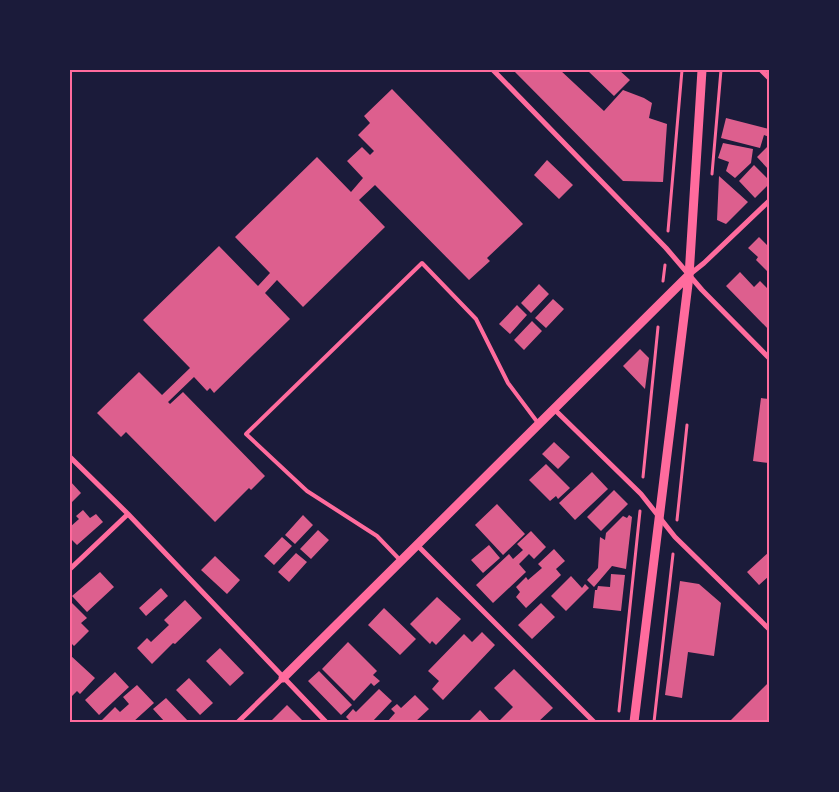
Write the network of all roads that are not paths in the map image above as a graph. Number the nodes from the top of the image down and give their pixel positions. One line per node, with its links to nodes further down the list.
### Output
1 (493, 70): 6 (street)
2 (702, 70): 6 (street)
3 (761, 70): 4 (street)
4 (769, 78)
5 (769, 200): 6 (street)
6 (689, 276): 7 (street); 8 (street); 12 (street)
7 (769, 358)
8 (555, 410): 9 (street); 12 (street)
9 (540, 425): 13 (street); 14 (lane)
10 (70, 457): 11 (street)
11 (128, 514): 15 (street); 17 (street)
12 (658, 515): 16 (street); 21 (street)
13 (417, 545): 14 (street); 20 (street)
14 (401, 561): 17 (street)
15 (70, 569)
16 (769, 629)
17 (283, 678): 18 (street); 19 (street)
18 (238, 722)
19 (326, 722)
20 (594, 722)
21 (634, 722)

